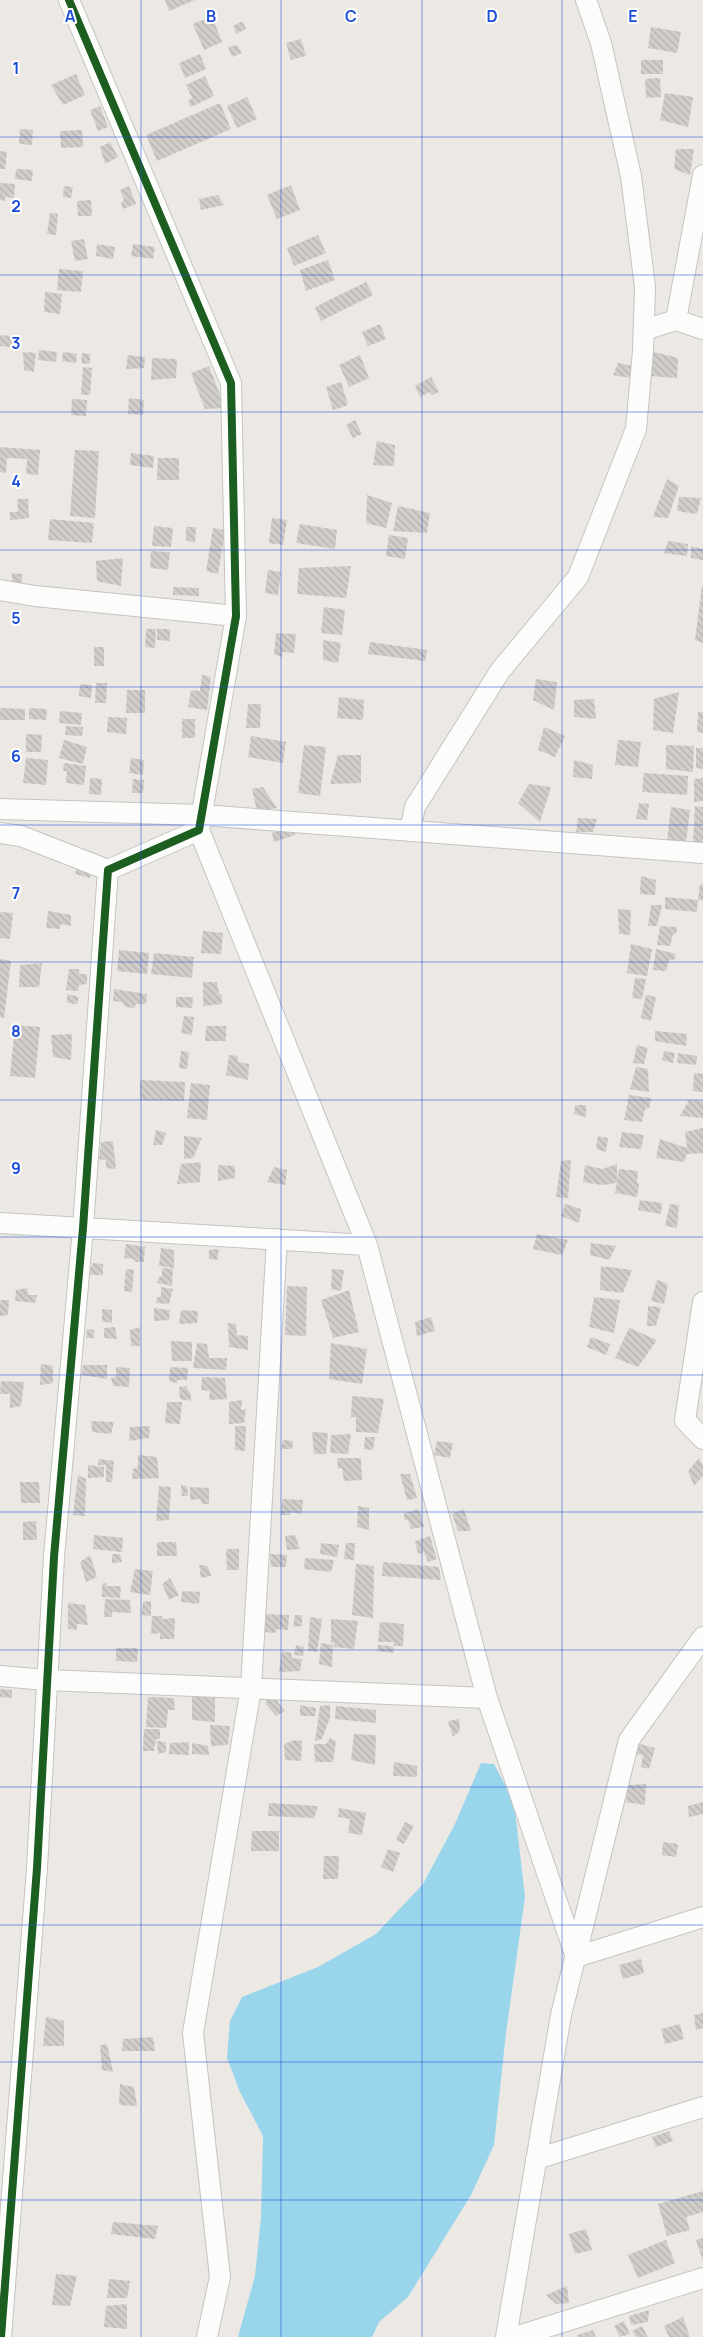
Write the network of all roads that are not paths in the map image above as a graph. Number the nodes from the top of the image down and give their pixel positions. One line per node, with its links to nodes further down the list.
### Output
1 (69, 0): 8 (street)
2 (586, 0): 6 (street)
3 (703, 175): 4 (street)
4 (676, 320): 5 (street); 6 (street)
5 (703, 329)
6 (644, 330): 11 (street)
7 (0, 590): 8 (street)
8 (236, 616): 10 (street)
9 (0, 809): 10 (street)
10 (200, 823): 11 (street); 14 (street); 18 (street)
11 (410, 831): 13 (street)
12 (0, 832): 14 (street)
13 (703, 853)
14 (108, 870): 16 (street)
15 (0, 1224): 16 (street)
16 (83, 1228): 17 (street); 23 (street)
17 (277, 1239): 18 (street); 24 (street)
18 (367, 1245): 25 (street)
19 (703, 1302): 20 (street)
20 (703, 1440)
21 (703, 1637): 27 (street)
22 (0, 1676): 23 (street)
23 (46, 1680): 24 (street); 31 (street)
24 (250, 1688): 25 (street); 32 (street)
25 (487, 1698): 27 (street)
26 (703, 1917): 27 (street)
27 (576, 1957): 29 (street)
28 (703, 2107): 29 (street)
29 (536, 2159): 33 (street)
30 (703, 2278): 34 (street)
31 (0, 2337)
32 (207, 2337)
33 (506, 2337)
34 (515, 2337)

